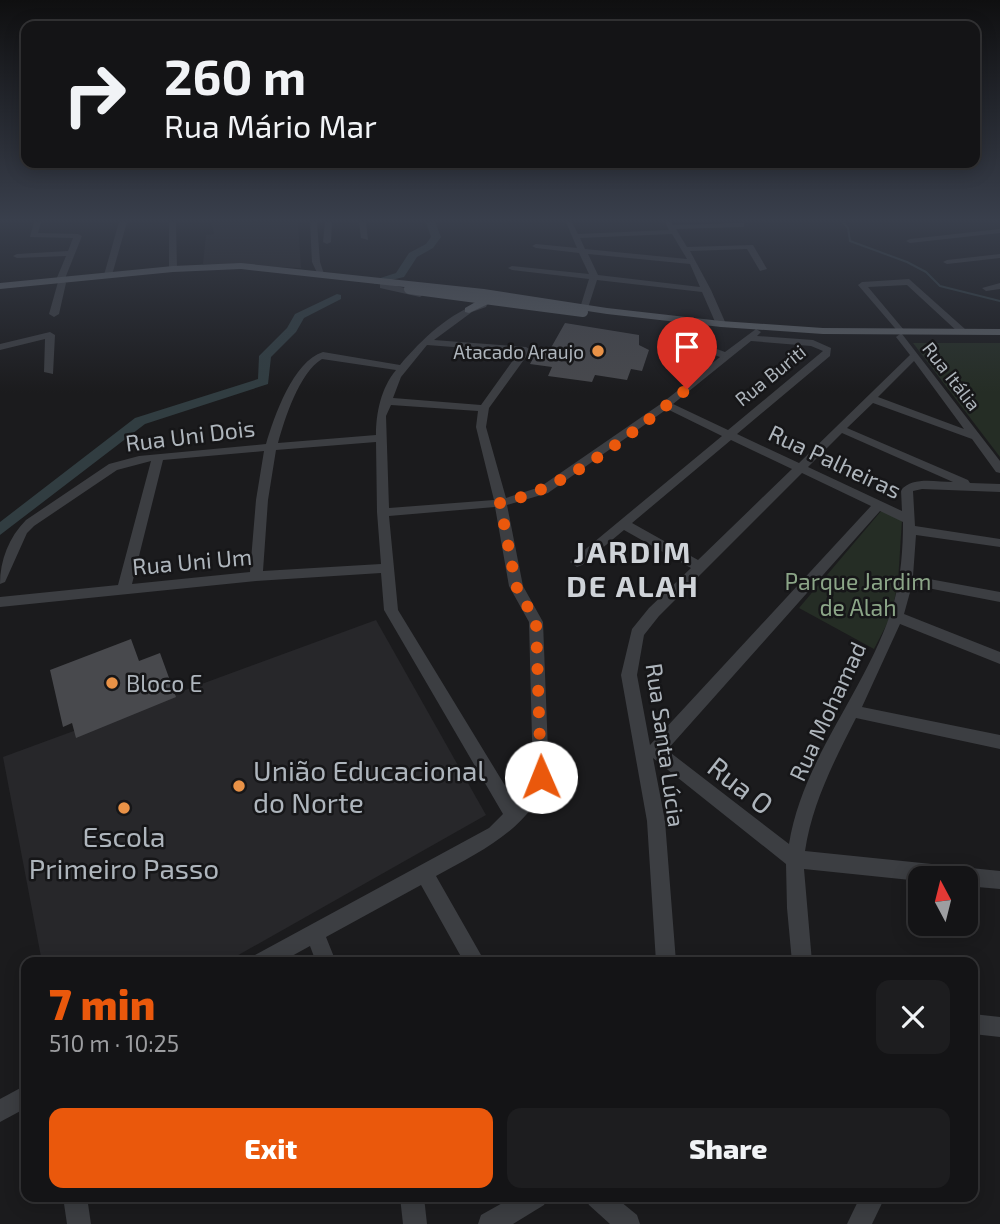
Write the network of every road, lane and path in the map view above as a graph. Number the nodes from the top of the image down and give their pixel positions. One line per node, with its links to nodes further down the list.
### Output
1 (76, 279): 8 (main road)
2 (86, 279): 8 (main road)
3 (318, 279): 9 (main road)
4 (357, 279): 12 (main road)
5 (593, 279): 18 (street)
6 (619, 279): 14 (street)
7 (702, 279): 14 (street)
8 (61, 281): 11 (main road); 19 (street)
9 (383, 286): 17 (street); 18 (main road, bridge)
10 (1000, 286): 13 (street)
11 (0, 288)
12 (433, 288): 15 (main road); 17 (main road)
13 (986, 288)
14 (707, 290): 20 (street)
15 (528, 299): 16 (main road); 18 (main road)
16 (493, 301): 17 (main road); 18 (street)
17 (464, 305): 26 (street)
18 (585, 311): 20 (main road); 23 (main road)
19 (54, 313)
20 (721, 324): 22 (main road)
21 (961, 331): 22 (main road); 22 (street, Rua Itália); 24 (main road)
22 (903, 334): 23 (main road); 24 (main road); 24 (main road); 29 (street, Rua Itália)
23 (754, 335): 28 (street); 37 (street, Rua Buriti)
24 (1000, 336)
25 (675, 337): 28 (street)
26 (425, 342): 30 (street); 35 (street)
27 (0, 347): 31 (street)
28 (727, 356): 34 (street)
29 (914, 356): 32 (street, Rua Santa Lúcia); 38 (street, Rua Itália)
30 (402, 368): 33 (street); 40 (street)
31 (49, 372)
32 (873, 399): 36 (street, Rua Santa Lúcia); 38 (street)
33 (385, 401): 35 (street); 39 (street)
34 (666, 405): 37 (street, Rua Palheiras); 46 (street)
35 (484, 408): 46 (street)
36 (841, 429): 42 (street, Rua Santa Lúcia); 44 (street)
37 (728, 433): 42 (street, Rua Palheiras); 49 (street, Rua Buriti)
38 (977, 437): 43 (street, Rua Itália)
39 (379, 438): 40 (street, Rua Uni Dois); 48 (street)
40 (269, 446): 41 (street, Rua Uni Dois); 55 (street)
41 (158, 457): 56 (street, Rua Uni Dois); 58 (street)
42 (802, 468): 47 (street, Rua Palheiras); 53 (street, Rua Santa Lúcia)
43 (1000, 469)
44 (974, 487): 45 (street, Rua Mohamad); 50 (street, Rua Mohamad)
45 (1000, 488)
46 (500, 503): 48 (street); 66 (street)
47 (879, 505): 50 (street, Rua Palheiras); 65 (street)
48 (383, 512): 54 (street)
49 (623, 524): 52 (street, Rua Buriti); 53 (street)
50 (910, 525): 51 (street, Rua Palheiras); 57 (street, Rua Mohamad)
51 (1000, 543)
52 (577, 562)
53 (700, 567): 65 (street, Rua Santa Lúcia)
54 (388, 568): 55 (street, Rua Uni Um); 66 (street)
55 (257, 576): 58 (street, Rua Uni Um)
56 (0, 579)
57 (906, 579): 59 (street); 61 (street, Rua Mohamad)
58 (124, 588): 60 (street, Rua Uni Um)
59 (1000, 597)
60 (0, 602)
61 (896, 616): 62 (street); 63 (street, Rua Mohamad)
62 (1000, 658)
63 (851, 711): 64 (street); 67 (street, Rua Mohamad)
64 (1000, 742)
65 (651, 752): 67 (street, Rua O); 74 (street, Rua Santa Lúcia)
66 (513, 814): 68 (street)
67 (794, 859): 69 (street); 75 (street, Rua Mohamad)
68 (424, 873): 70 (street); 73 (street)
69 (1000, 880)
70 (315, 935): 71 (street); 72 (street)
71 (272, 957)
72 (324, 957)
73 (472, 957)
74 (666, 957)
75 (802, 957)
76 (978, 1025): 77 (street)
77 (1000, 1027)
78 (21, 1099): 79 (street)
79 (0, 1111)
80 (76, 1202): 85 (street)
81 (413, 1202): 86 (street)
82 (527, 1202): 87 (street)
83 (603, 1202): 88 (street)
84 (870, 1202): 89 (street)
85 (79, 1224)
86 (415, 1224)
87 (490, 1224)
88 (628, 1224)
89 (859, 1224)

